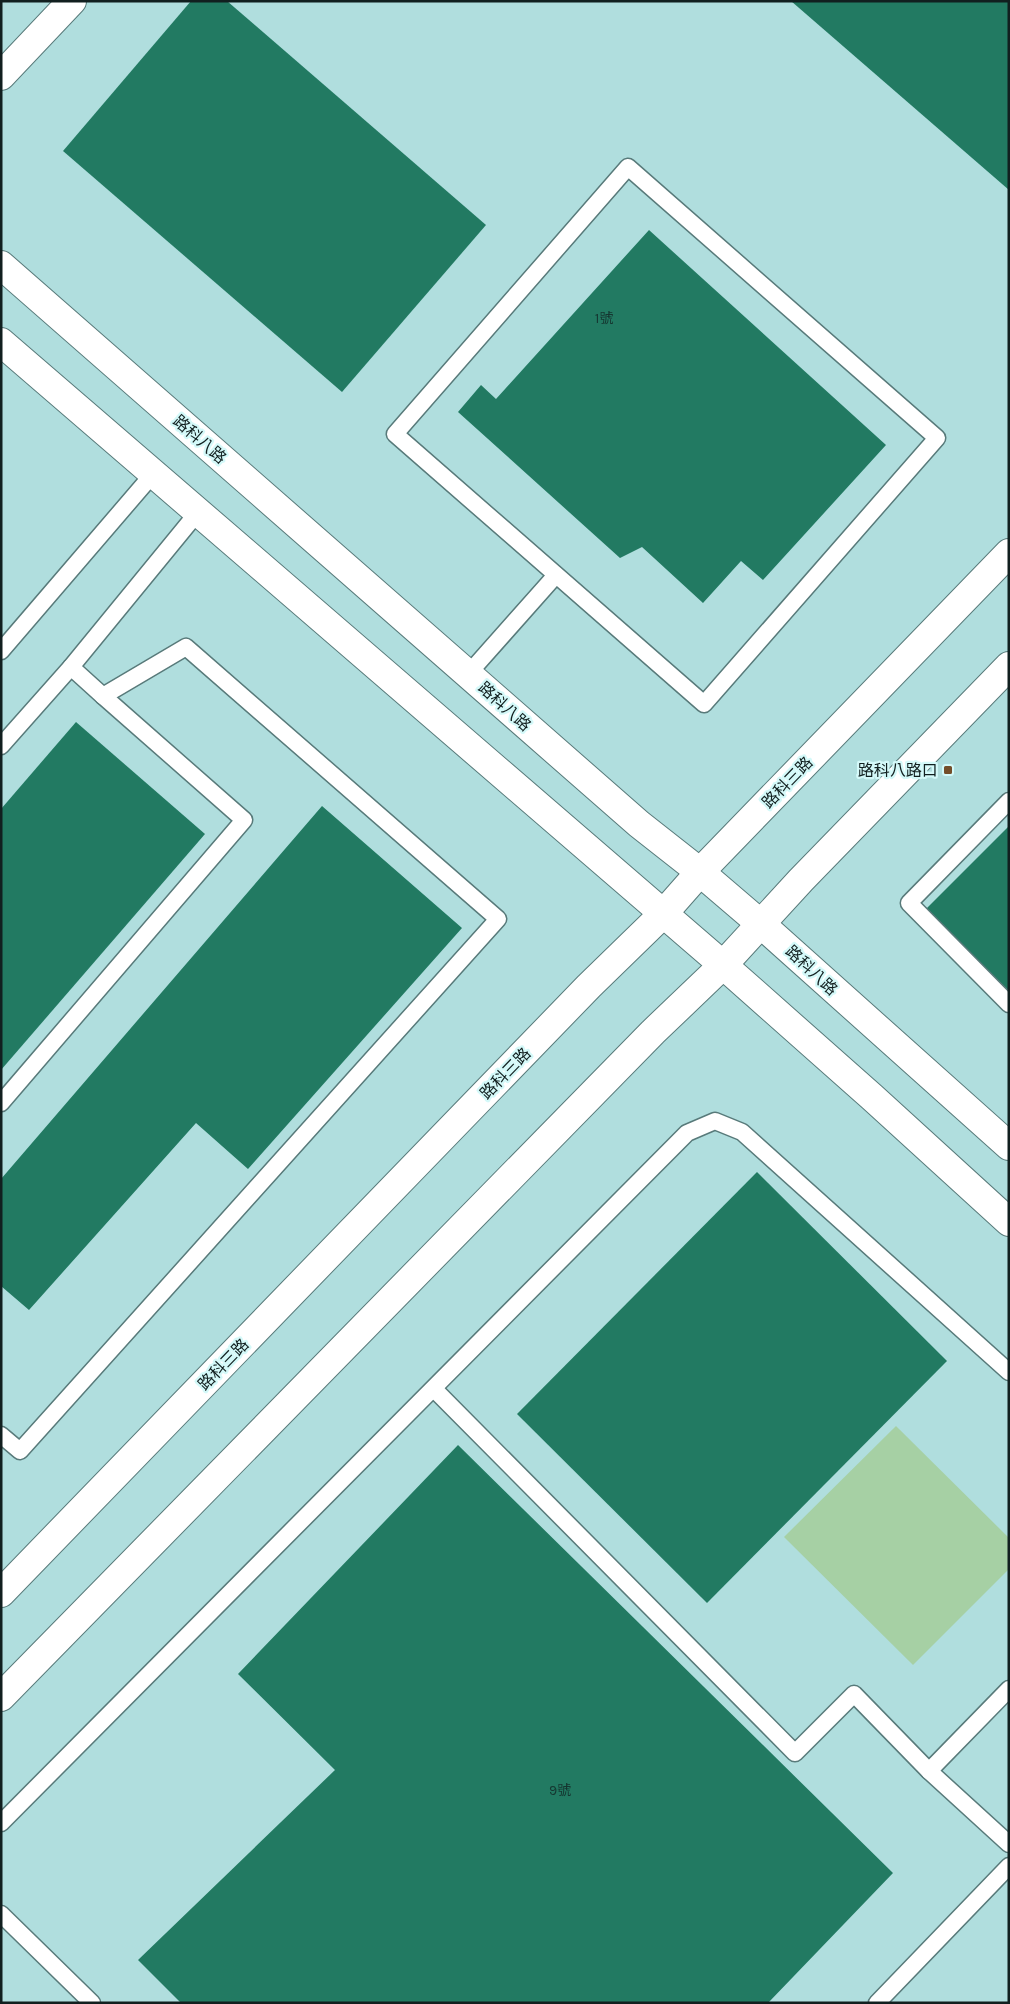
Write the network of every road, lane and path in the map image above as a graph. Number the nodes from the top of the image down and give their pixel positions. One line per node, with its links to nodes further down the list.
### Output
1 (72, 1): 2 (street)
2 (1, 76)
3 (1, 265): 12 (street, 路科八路)
4 (1, 342): 5 (street)
5 (153, 474): 6 (street); 9 (lane)
6 (198, 512): 10 (lane); 17 (street)
7 (1009, 553): 16 (street, 路科三路)
8 (556, 575): 8 (lane); 12 (lane)
9 (1, 651)
10 (71, 666): 13 (lane); 14 (lane)
11 (1009, 666): 18 (street)
12 (468, 673): 16 (street, 路科八路)
13 (103, 696): 21 (lane); 26 (lane)
14 (1, 746)
15 (1009, 801): 20 (lane)
16 (700, 872): 17 (street, 路科三路); 18 (street, 路科八路)
17 (664, 914): 19 (street); 27 (street, 路科三路)
18 (762, 924): 19 (street); 22 (street, 路科八路)
19 (723, 966): 23 (street); 29 (street)
20 (1009, 1004)
21 (1, 1103)
22 (1009, 1146)
23 (1009, 1222)
24 (1009, 1372): 25 (lane)
25 (434, 1390): 30 (lane); 31 (lane)
26 (1, 1435)
27 (1, 1593)
28 (1009, 1689): 30 (lane)
29 (1, 1697)
30 (929, 1771): 32 (lane)
31 (1, 1823)
32 (1009, 1844)
33 (1009, 1866): 36 (lane)
34 (1, 1914): 35 (lane)
35 (92, 2003)
36 (877, 2003)

